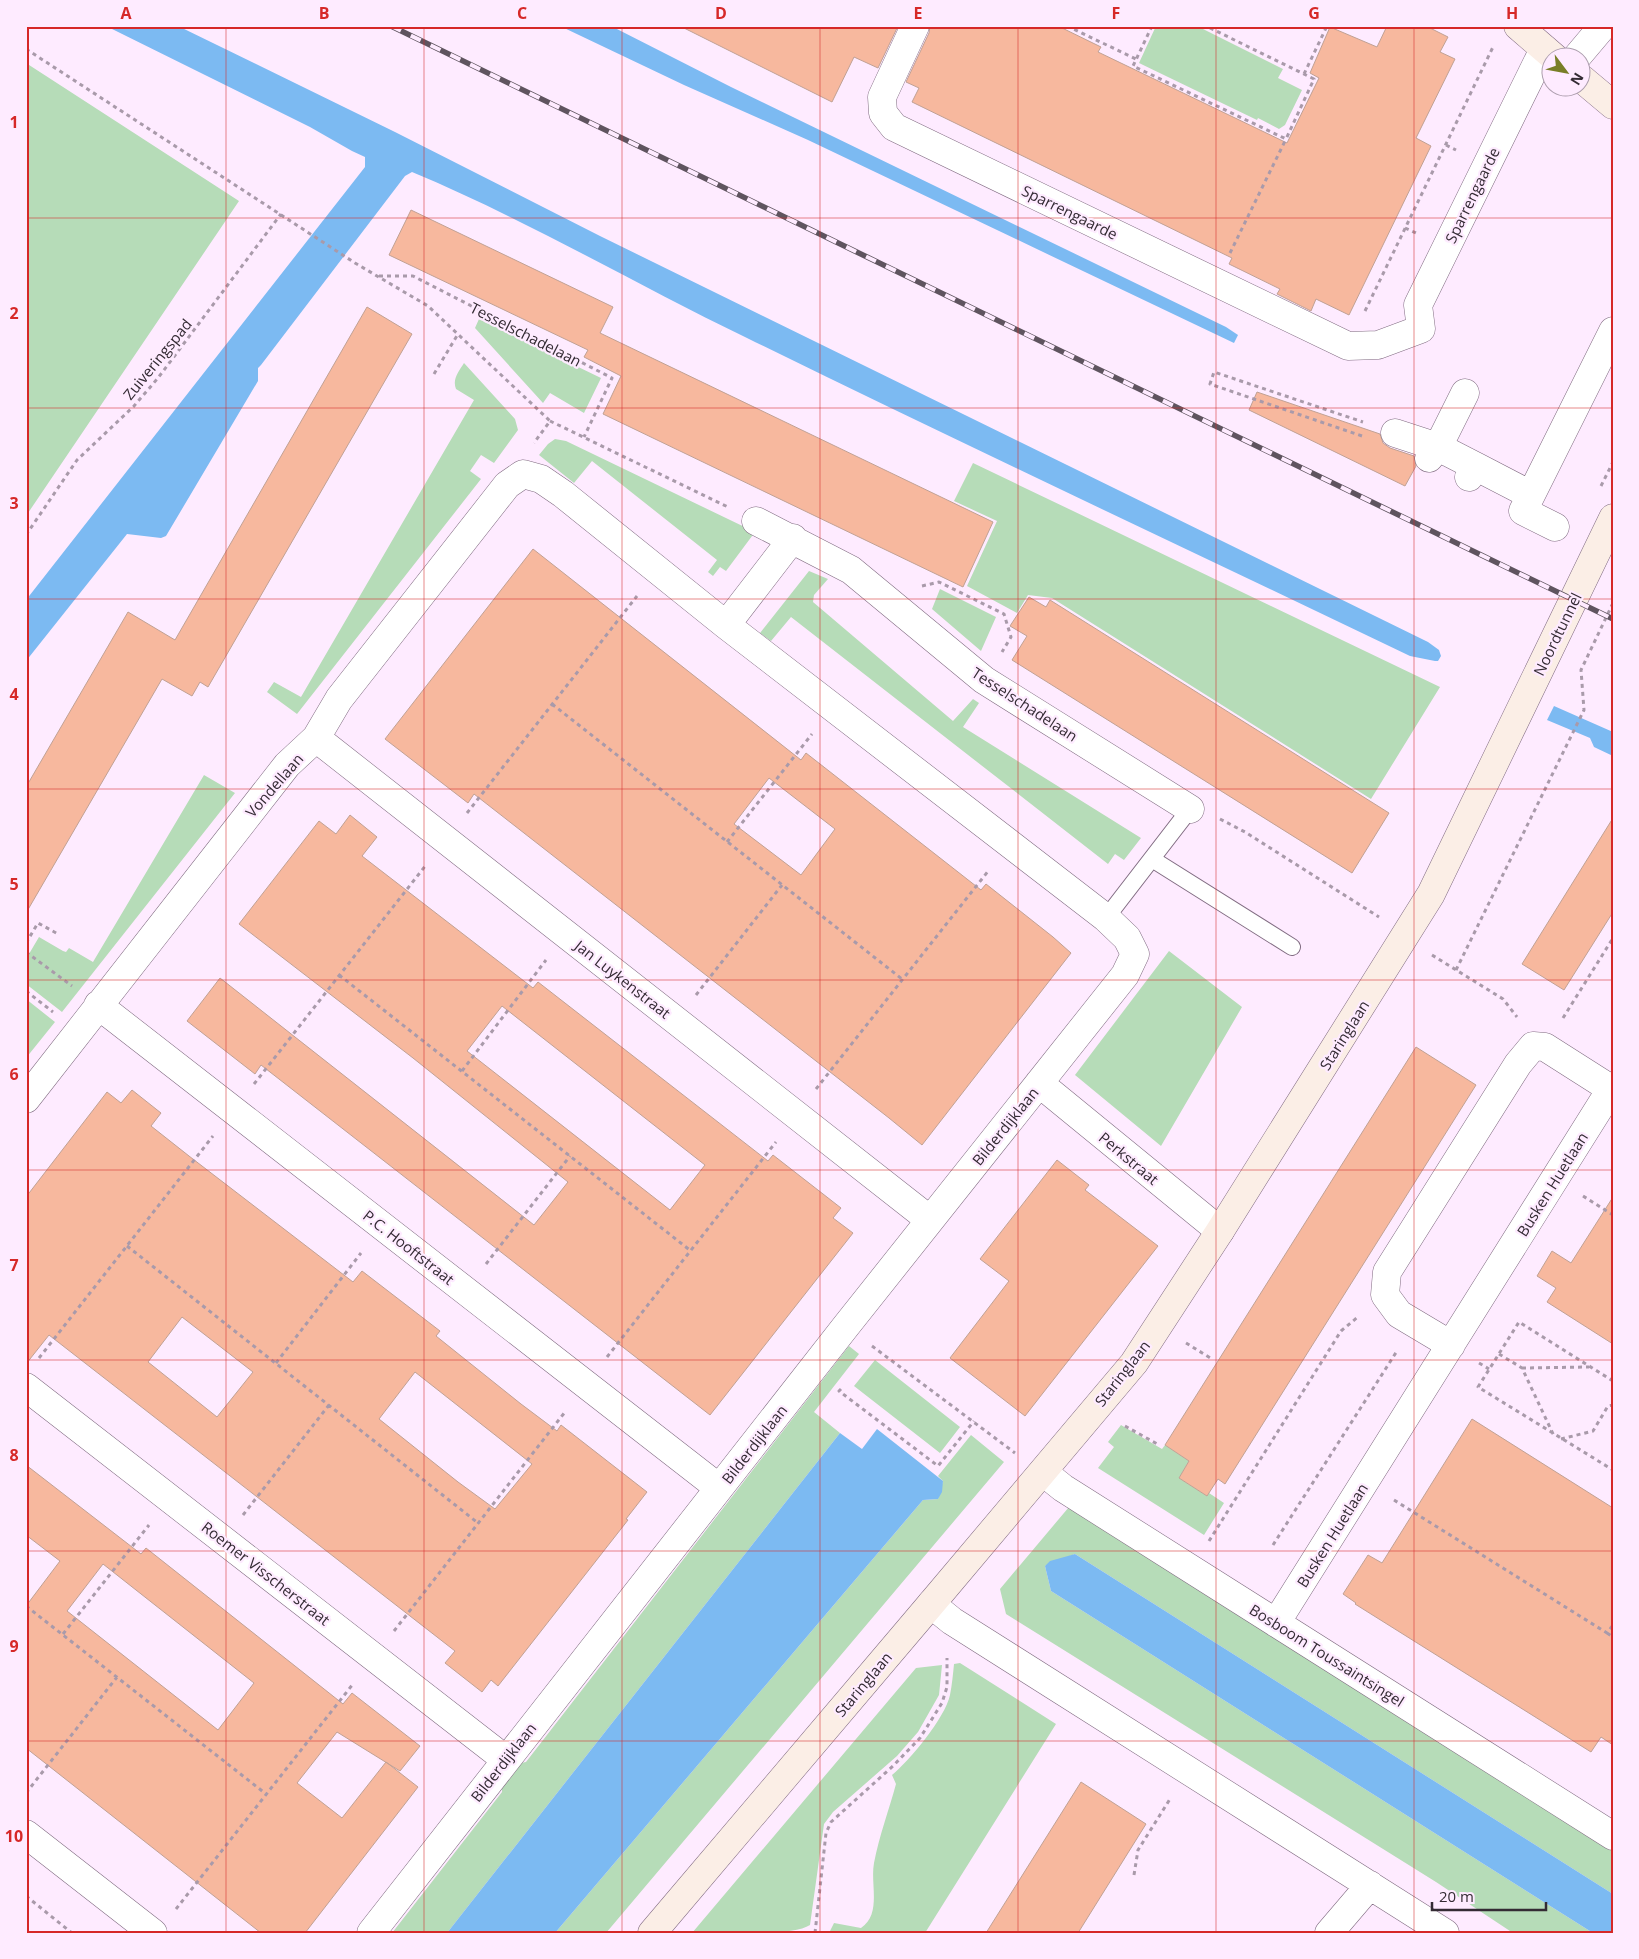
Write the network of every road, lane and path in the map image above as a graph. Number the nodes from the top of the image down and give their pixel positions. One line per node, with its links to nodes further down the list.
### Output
1 (915, 26): 20 (street, Sparrengaarde)
2 (1067, 26): 12 (path)
3 (1152, 26): 12 (path)
4 (1206, 26): 14 (path)
5 (1327, 26): 14 (path)
6 (1518, 26): 9 (street)
7 (1603, 26): 10 (street)
8 (1495, 43): 23 (path)
9 (1543, 48)
10 (1584, 48)
11 (26, 49): 18 (path)
12 (1136, 59): 17 (path)
13 (1542, 66): 23 (street, Sparrengaarde)
14 (1304, 74): 17 (path)
15 (1592, 88): 16 (street)
16 (1613, 106)
17 (1286, 139): 20 (path)
18 (281, 214): 19 (path); 36 (path, Zuiveringspad)
19 (379, 276): 22 (path); 28 (path, Tesselschadelaan)
20 (1216, 282): 23 (street, Sparrengaarde)
21 (1613, 331): 32 (street)
22 (458, 334): 24 (path); 26 (path)
23 (1348, 346)
24 (434, 374)
25 (1465, 393): 30 (street)
26 (550, 421): 28 (path); 31 (path)
27 (1395, 433): 29 (path); 30 (street)
28 (584, 437): 34 (path)
29 (1365, 437)
30 (1434, 453): 32 (street)
31 (523, 474): 38 (street); 45 (street, Vondellaan)
32 (1531, 495): 35 (street)
33 (1613, 518): 46 (street, Noordtunnel)
34 (756, 521): 37 (street, Tesselschadelaan)
35 (1555, 528)
36 (26, 535)
37 (793, 538): 39 (street, Tesselschadelaan); 41 (street)
38 (644, 559): 41 (street); 43 (path)
39 (883, 596): 42 (street, Tesselschadelaan); 42 (path)
40 (1613, 604): 60 (path)
41 (726, 625): 44 (street)
42 (984, 680): 47 (street, Tesselschadelaan)
43 (552, 704): 48 (path); 49 (path)
44 (833, 707): 49 (path); 52 (street)
45 (316, 738): 48 (street, Jan Luykenstraat); 63 (street, Vondellaan)
46 (1501, 750): 55 (street, Staringlaan)
47 (1190, 810): 50 (lane); 55 (path)
48 (446, 840): 54 (street, Jan Luykenstraat); 61 (path)
49 (727, 842): 51 (path)
50 (1152, 859): 52 (lane); 58 (lane)
51 (782, 885): 62 (path); 64 (path)
52 (1106, 918): 67 (street, Bilderdijklaan)
53 (58, 934): 57 (path)
54 (566, 934): 64 (street, Jan Luykenstraat); 66 (path)
55 (1406, 936): 60 (path); 74 (street, Staringlaan)
56 (1613, 938): 65 (path)
57 (26, 943)
58 (1292, 947)
59 (26, 952): 63 (path)
60 (1456, 970): 65 (path)
61 (339, 975): 66 (path); 70 (path)
62 (902, 979)
63 (98, 1005): 69 (street, Vondellaan); 70 (street, P.C. Hooftstraat)
64 (677, 1021): 72 (street, Jan Luykenstraat)
65 (1539, 1047): 68 (street, Busken Huetlaan); 78 (street)
66 (462, 1071): 71 (path)
67 (1039, 1083): 72 (street, Bilderdijklaan); 74 (street, Perkstraat)
68 (1612, 1087): 82 (street, Busken Huetlaan)
69 (26, 1099)
70 (233, 1110): 73 (street, P.C. Hooftstraat); 75 (path)
71 (570, 1156): 76 (path); 77 (path)
72 (930, 1220): 80 (street, Bilderdijklaan)
73 (383, 1226): 77 (street, P.C. Hooftstraat); 88 (path)
74 (1220, 1232): 101 (street, Staringlaan)
75 (127, 1246): 86 (path); 88 (path)
76 (690, 1251)
77 (466, 1291): 104 (street, P.C. Hooftstraat)
78 (1385, 1295): 79 (street); 109 (path)
79 (1415, 1323): 82 (street); 108 (path)
80 (846, 1326): 83 (path); 104 (street, Bilderdijklaan)
81 (1179, 1338): 87 (path)
82 (1451, 1345): 103 (street, Busken Huetlaan)
83 (874, 1348): 85 (path); 96 (path)
84 (1499, 1354): 89 (path); 90 (path); 98 (path)
85 (869, 1355)
86 (38, 1359)
87 (1212, 1359)
88 (276, 1363): 94 (path)
89 (1591, 1367): 90 (path); 91 (path)
90 (1522, 1368): 98 (path)
91 (1613, 1381)
92 (845, 1384): 96 (path)
93 (26, 1387): 105 (street, Roemer Visscherstraat)
94 (329, 1405): 106 (path); 107 (path)
95 (1613, 1405): 99 (path)
96 (974, 1421): 101 (path)
97 (1118, 1421): 100 (path)
98 (1554, 1436): 99 (path)
99 (1560, 1439): 102 (path)
100 (1159, 1445)
101 (1032, 1465): 109 (street, Bosboom Toussaintsingel); 111 (street, Staringlaan)
102 (1612, 1470)
103 (1366, 1482): 112 (street, Busken Huetlaan); 115 (path)
104 (719, 1488): 118 (street, Bilderdijklaan)
105 (170, 1498): 107 (street, Roemer Visscherstraat); 114 (path)
106 (478, 1523)
107 (224, 1540): 118 (street, Roemer Visscherstraat)
108 (1273, 1545)
109 (1191, 1569): 112 (street, Bosboom Toussaintsingel)
110 (26, 1606): 114 (path)
111 (942, 1612): 119 (street); 130 (street, Staringlaan); 131 (path)
112 (1276, 1623): 123 (street, Bosboom Toussaintsingel)
113 (1613, 1625): 115 (path)
114 (63, 1634): 117 (path)
115 (1608, 1634): 116 (path)
116 (1613, 1637)
117 (117, 1677): 120 (path); 121 (path)
118 (505, 1760): 129 (street, Bilderdijklaan)
119 (1187, 1770): 124 (path); 125 (street)
120 (26, 1793)
121 (266, 1794)
122 (26, 1834): 128 (street)
123 (1613, 1836)
124 (1134, 1875)
125 (1370, 1886): 132 (street); 133 (street)
126 (26, 1896): 127 (path)
127 (72, 1933)
128 (153, 1933)
129 (371, 1933)
130 (652, 1933)
131 (815, 1933)
132 (1329, 1933)
133 (1446, 1933)

